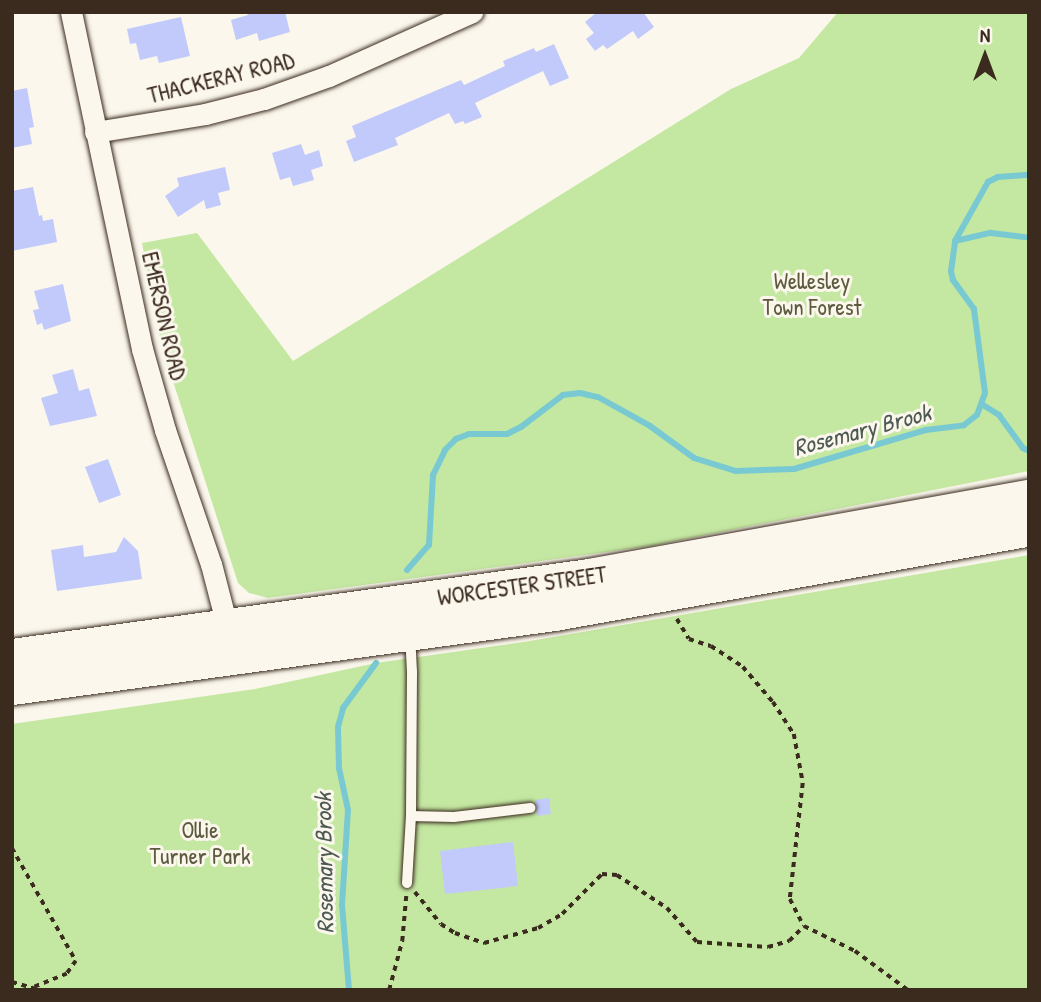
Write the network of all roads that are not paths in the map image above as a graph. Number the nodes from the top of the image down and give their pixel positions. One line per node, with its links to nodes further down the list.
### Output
1 (71, 12): 3 (street, EMERSON ROAD)
2 (472, 12): 3 (street, THACKERAY ROAD)
3 (95, 132): 6 (street, EMERSON ROAD)
4 (1029, 498): 6 (highway, WORCESTER STREET)
5 (1029, 527): 7 (highway, WORCESTER STREET)
6 (227, 626): 8 (highway, WORCESTER STREET)
7 (409, 631): 9 (highway, WORCESTER STREET); 11 (lane)
8 (12, 657)
9 (12, 686)
10 (530, 808): 11 (lane)
11 (411, 816): 12 (lane)
12 (407, 883)

